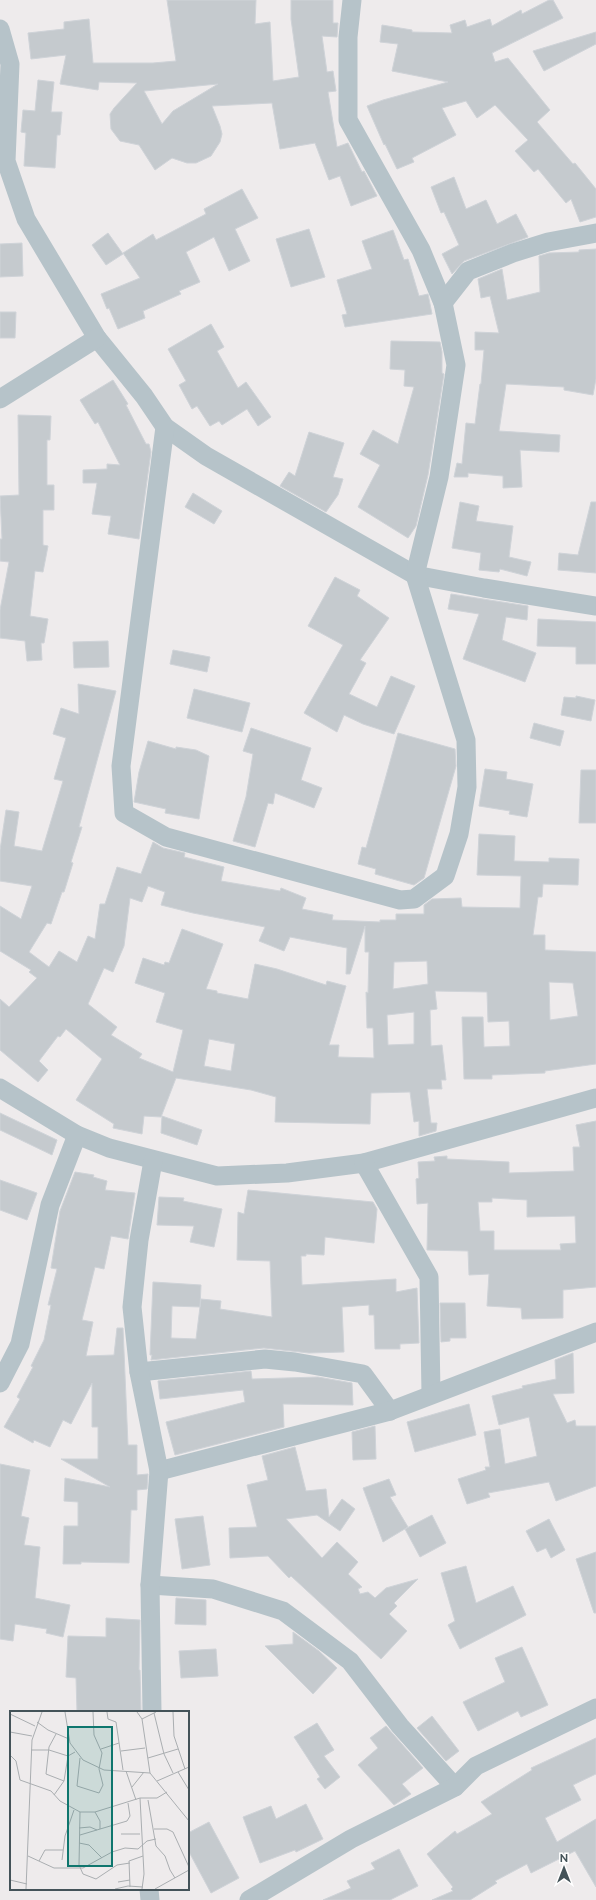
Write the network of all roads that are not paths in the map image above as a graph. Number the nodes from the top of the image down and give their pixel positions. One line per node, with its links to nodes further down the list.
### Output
1 (352, 0): 5 (street)
2 (0, 29): 3 (street)
3 (3, 161): 6 (street)
4 (596, 233): 5 (street)
5 (443, 303): 9 (street)
6 (97, 338): 7 (street); 8 (street)
7 (0, 399)
8 (165, 427): 9 (street); 9 (street)
9 (415, 575): 10 (street)
10 (596, 606)
11 (0, 1088): 13 (street)
12 (596, 1098): 15 (street)
13 (77, 1135): 14 (street); 18 (street)
14 (153, 1161): 15 (street); 17 (street)
15 (364, 1163): 19 (street)
16 (596, 1332): 19 (street)
17 (139, 1372): 20 (street); 21 (street)
18 (0, 1383)
19 (431, 1394): 20 (street)
20 (390, 1411): 21 (street)
21 (159, 1471): 22 (street)
22 (150, 1585): 24 (street); 25 (street)
23 (596, 1708): 25 (street)
24 (152, 1711)
25 (455, 1787): 28 (street)
26 (149, 1890): 27 (street)
27 (150, 1900)
28 (249, 1900)

